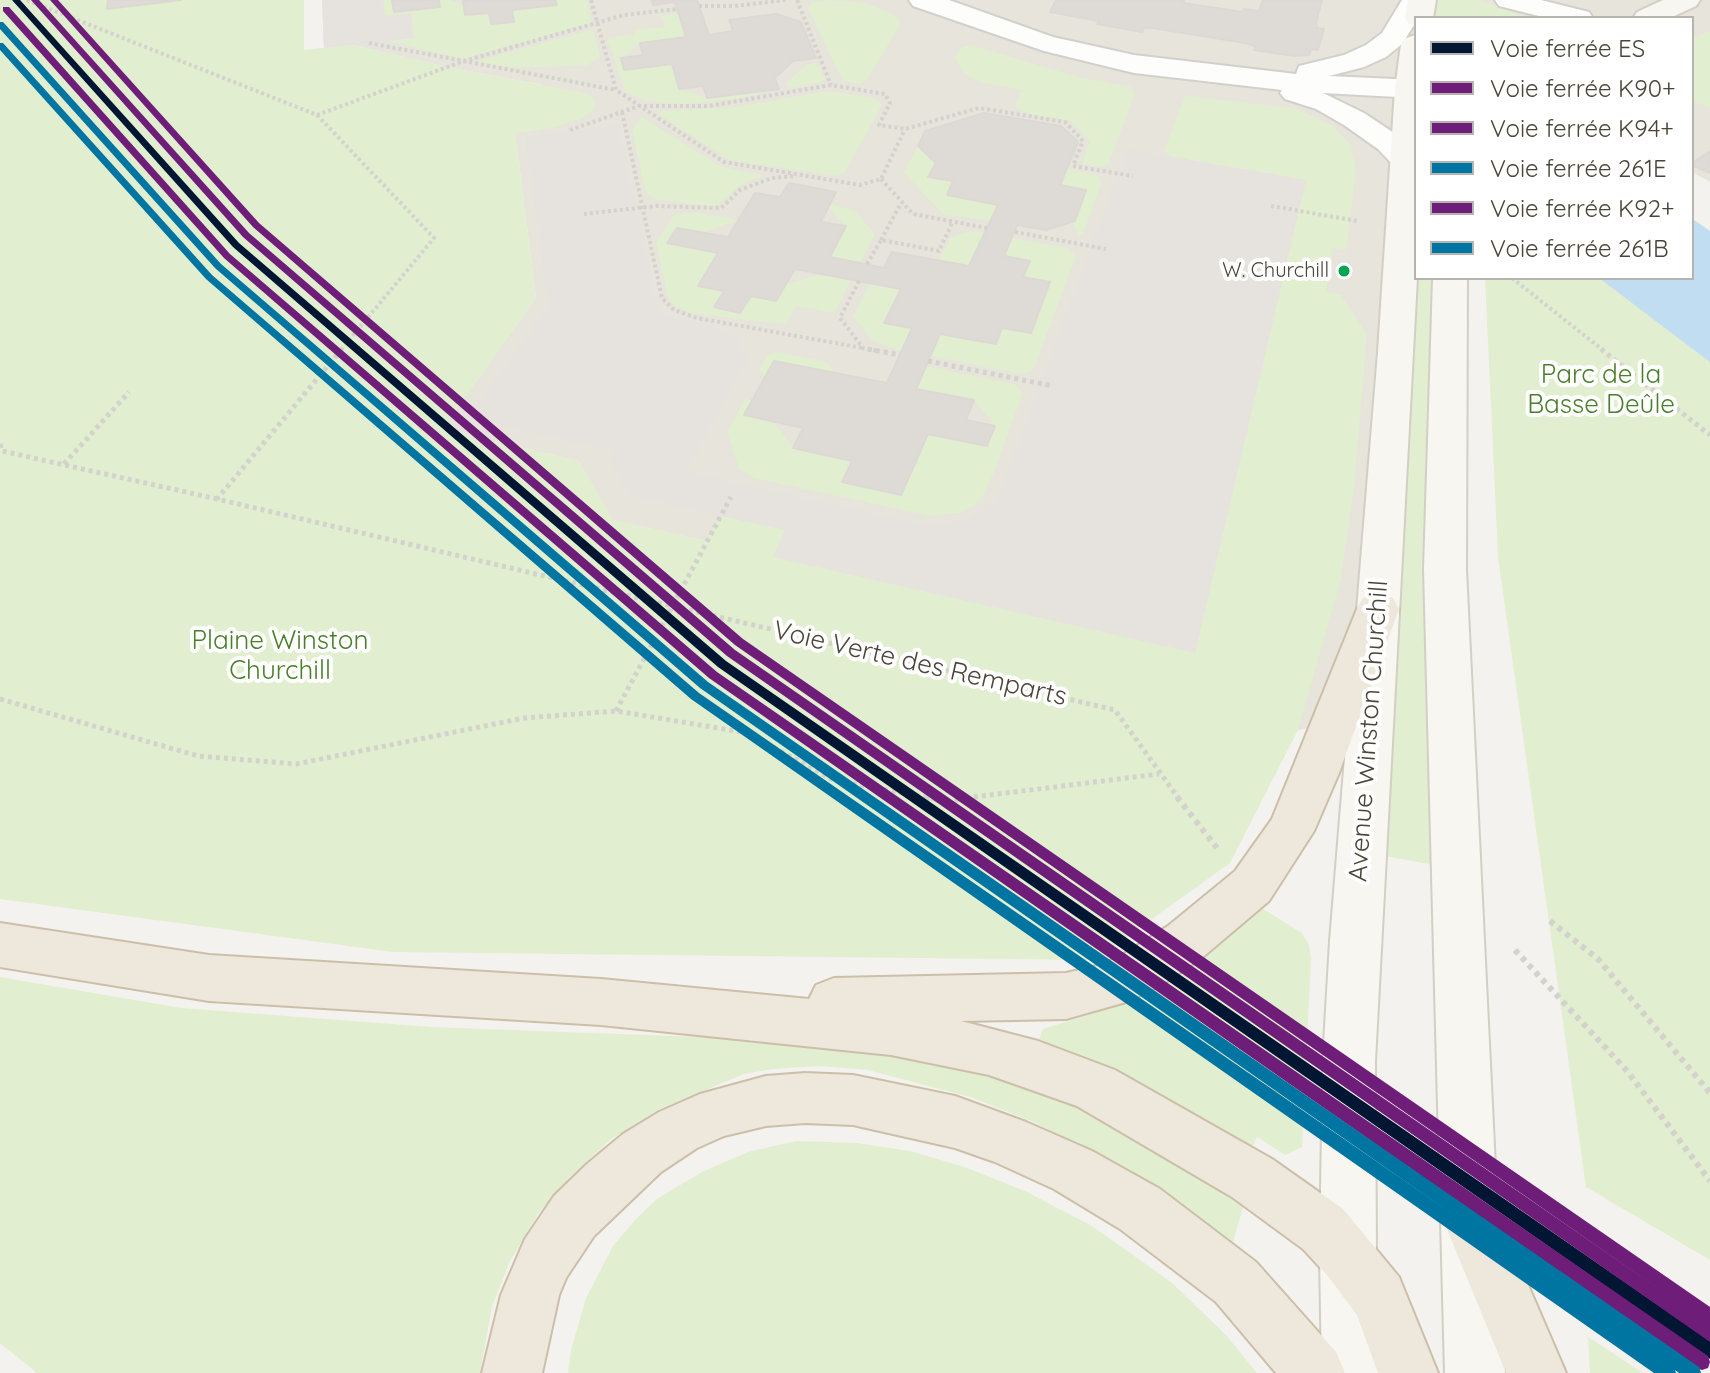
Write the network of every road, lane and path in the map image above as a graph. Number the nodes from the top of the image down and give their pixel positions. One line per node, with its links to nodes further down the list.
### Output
1 (27, 0): 22 (path)
2 (591, 0): 13 (path)
3 (786, 0): 9 (path)
4 (797, 0): 17 (path)
5 (923, 0): 16 (street)
6 (1419, 0): 16 (street)
7 (1509, 0): 11 (street)
8 (1686, 0): 12 (street)
9 (699, 6)
10 (677, 9): 13 (path)
11 (1571, 16)
12 (1651, 16)
13 (597, 25): 15 (path); 19 (path)
14 (369, 43): 15 (path)
15 (461, 62): 19 (path); 22 (path)
16 (1216, 76): 18 (street); 25 (street)
17 (831, 85): 20 (path); 23 (path)
18 (1413, 89): 25 (street, Avenue Winston Churchill)
19 (616, 90): 20 (path)
20 (639, 106): 21 (path); 26 (path)
21 (622, 112): 24 (path); 31 (path)
22 (317, 115): 52 (path)
23 (905, 129): 27 (path); 28 (path)
24 (570, 130)
25 (1406, 161): 35 (street, Avenue Winston Churchill)
26 (804, 176): 28 (path); 31 (path)
27 (1133, 176)
28 (881, 179): 29 (path)
29 (901, 203): 33 (path); 37 (path)
30 (1271, 206): 35 (path)
31 (641, 207): 32 (path); 43 (path)
32 (584, 214)
33 (953, 221): 34 (path); 37 (path)
34 (987, 228)
35 (1402, 229): 54 (street, Avenue Winston Churchill)
36 (1015, 232): 38 (path)
37 (881, 240): 39 (path)
38 (1106, 249)
39 (867, 264)
40 (1450, 280): 65 (street)
41 (1515, 280): 48 (path)
42 (859, 281): 43 (path)
43 (863, 348): 44 (path)
44 (900, 355)
45 (928, 361): 46 (path)
46 (1053, 386)
47 (129, 392): 50 (path)
48 (1710, 435)
49 (0, 444): 50 (path, Voie Verte des Remparts)
50 (63, 465): 52 (path, Voie Verte des Remparts)
51 (731, 497): 53 (path)
52 (217, 499): 53 (path, Voie Verte des Remparts)
53 (670, 606): 56 (path); 57 (path, Voie Verte des Remparts)
54 (1378, 609): 62 (highway); 67 (street, Avenue Winston Churchill)
55 (0, 699): 56 (path)
56 (616, 711): 57 (path)
57 (1159, 774): 58 (path, Voie Verte des Remparts)
58 (1221, 852)
59 (1550, 921): 63 (path)
60 (1505, 939): 64 (path)
61 (0, 945): 62 (highway)
62 (601, 1002): 67 (highway)
63 (1710, 1093)
64 (1710, 1181)
65 (1468, 1212): 73 (street); 74 (highway)
66 (1538, 1244): 68 (path)
67 (1348, 1256): 71 (street, Avenue Winston Churchill); 72 (highway)
68 (1710, 1355)
69 (512, 1373): 70 (highway)
70 (1315, 1373)
71 (1352, 1373)
72 (1408, 1373)
73 (1475, 1373)
74 (1536, 1373)

